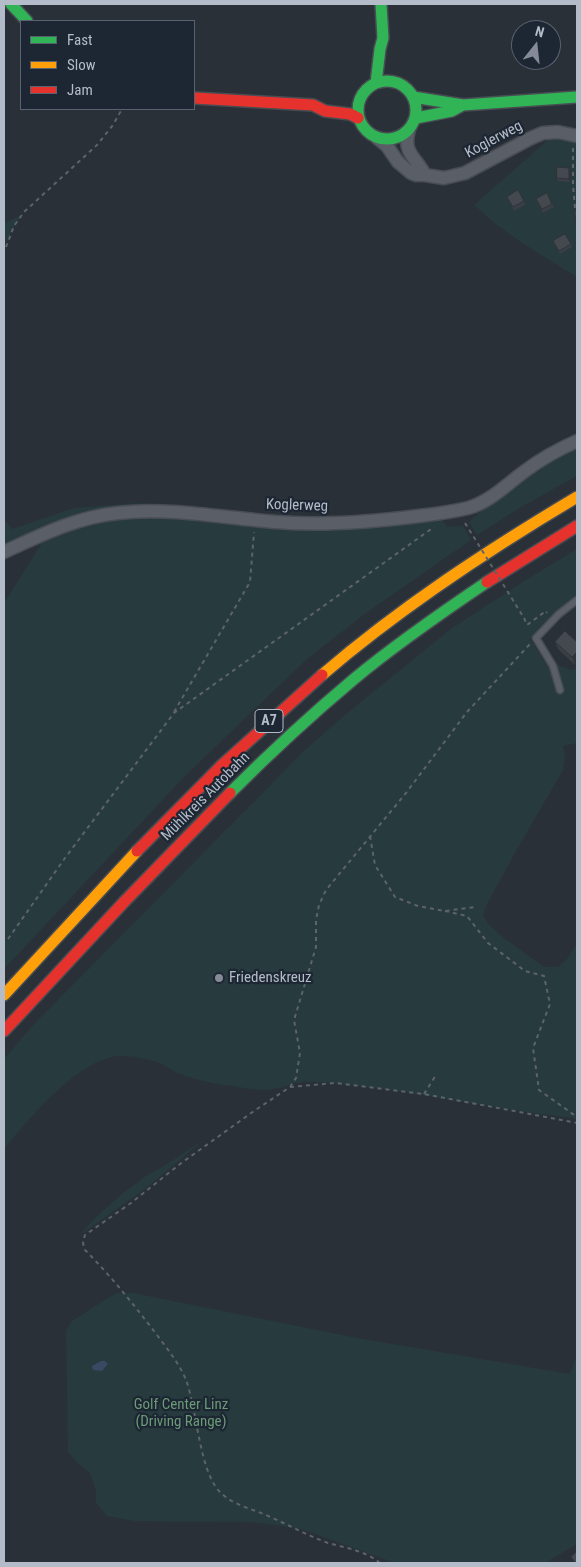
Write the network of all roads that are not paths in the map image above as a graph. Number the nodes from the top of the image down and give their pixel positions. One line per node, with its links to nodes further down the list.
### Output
1 (11, 4): 3 (main road)
2 (381, 4): 4 (main road)
3 (27, 20)
4 (383, 38): 5 (main road); 6 (main road)
5 (396, 82): 6 (main road); 7 (main road)
6 (376, 83): 10 (main road)
7 (413, 97): 12 (main road); 14 (main road)
8 (577, 97): 12 (main road)
9 (195, 98): 11 (main road)
10 (350, 100): 11 (main road); 13 (main road)
11 (313, 105): 13 (main road)
12 (463, 105): 14 (main road)
13 (358, 118): 17 (main road)
14 (416, 118): 15 (main road)
15 (409, 130): 17 (main road); 18 (street)
16 (575, 136): 18 (street, Koglerweg)
17 (377, 138): 18 (street, Koglerweg)
18 (425, 175)
19 (577, 441): 23 (street, Koglerweg)
20 (577, 497): 27 (main road, Mühlkreis Autobahn / A7)
21 (577, 526): 24 (main road, Mühlkreis Autobahn / A7)
22 (571, 543): 24 (main road)
23 (4, 552)
24 (526, 556): 28 (main road, Mühlkreis Autobahn / A7)
25 (577, 600): 26 (lane)
26 (560, 690)
27 (4, 995)
28 (4, 1031)

